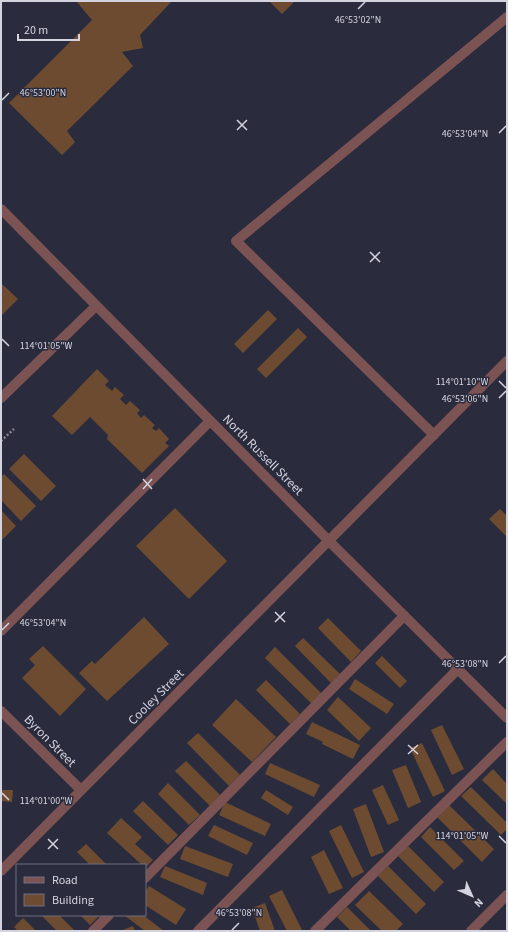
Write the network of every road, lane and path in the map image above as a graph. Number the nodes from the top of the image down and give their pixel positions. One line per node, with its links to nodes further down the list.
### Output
1 (507, 17): 8 (street)
2 (1, 209): 3 (street, North Russell Street)
3 (96, 306): 5 (street); 6 (street, North Russell Street)
4 (507, 361): 8 (street, Cooley Street)
5 (1, 398)
6 (210, 420): 10 (street, North Russell Street); 12 (street)
7 (14, 429): 9 (path)
8 (434, 435): 10 (street, Cooley Street)
9 (1, 441)
10 (329, 541): 11 (street, North Russell Street); 17 (street, Cooley Street)
11 (404, 616): 13 (street, North Russell Street); 19 (street)
12 (1, 631)
13 (458, 669): 15 (street, North Russell Street); 23 (street)
14 (1, 711): 17 (street, Byron Street)
15 (507, 718)
16 (507, 742): 24 (street)
17 (81, 790): 18 (street, Cooley Street)
18 (1, 871)
19 (146, 877)
20 (507, 895): 25 (street)
21 (108, 916): 22 (street)
22 (93, 931)
23 (198, 931)
24 (316, 931)
25 (471, 931)

